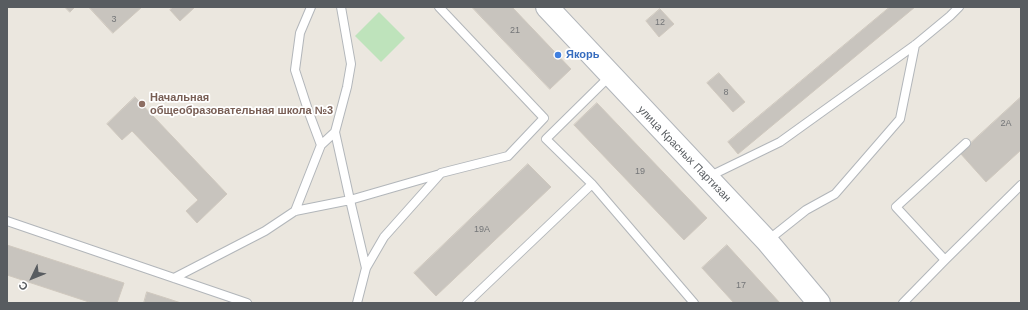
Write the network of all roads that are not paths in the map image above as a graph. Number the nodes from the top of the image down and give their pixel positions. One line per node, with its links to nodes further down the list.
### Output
1 (311, 7): 10 (lane)
2 (341, 7): 8 (lane)
3 (439, 7): 11 (lane)
4 (546, 7): 7 (main road, улица Красных Партизан)
5 (959, 7): 6 (lane)
6 (915, 45): 12 (lane); 18 (lane)
7 (610, 76): 12 (main road, улица Красных Партизан); 13 (lane)
8 (335, 132): 10 (lane); 15 (lane)
9 (966, 143): 19 (lane)
10 (321, 145): 16 (lane)
11 (441, 173): 15 (lane); 20 (lane)
12 (707, 178): 18 (main road, улица Красных Партизан)
13 (592, 184): 24 (lane); 25 (lane)
14 (1021, 185): 19 (lane)
15 (350, 200): 16 (lane); 20 (lane)
16 (295, 210): 21 (lane)
17 (7, 221): 21 (lane)
18 (767, 241): 26 (main road, улица Красных Партизан)
19 (944, 260): 27 (lane)
20 (366, 268): 23 (lane)
21 (174, 278): 22 (lane)
22 (246, 303)
23 (357, 303)
24 (467, 303)
25 (694, 303)
26 (819, 303)
27 (903, 303)

